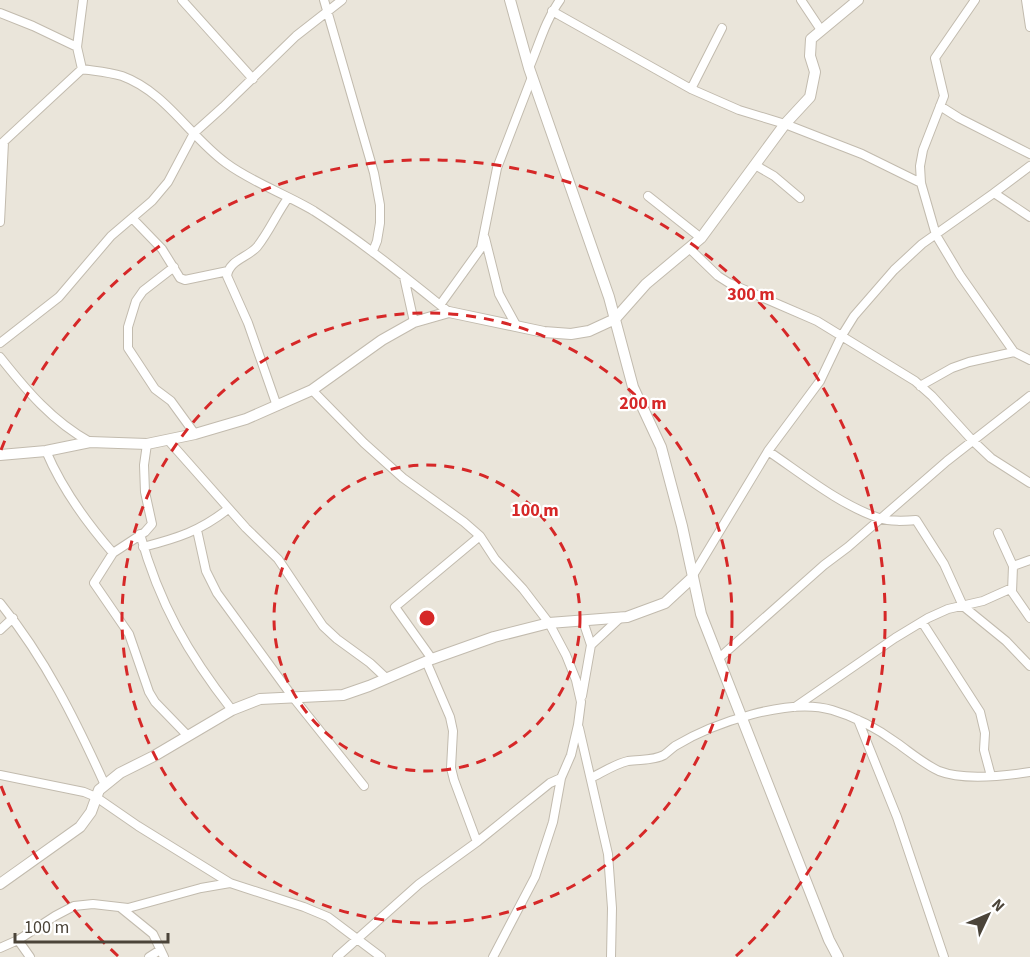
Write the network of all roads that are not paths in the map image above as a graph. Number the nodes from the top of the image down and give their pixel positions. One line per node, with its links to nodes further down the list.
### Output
1 (83, 0): 17 (street)
2 (182, 0): 20 (street)
3 (324, 0): 13 (street)
4 (342, 0): 13 (street)
5 (510, 0): 19 (street)
6 (560, 0): 11 (street)
7 (801, 0): 16 (street)
8 (858, 0): 16 (street)
9 (975, 0): 22 (street)
10 (1028, 0): 14 (street)
11 (552, 11): 19 (street); 21 (street)
12 (0, 13): 17 (street)
13 (327, 13): 20 (street); 41 (street)
14 (1030, 27)
15 (722, 28): 21 (street)
16 (821, 30): 23 (street)
17 (77, 47): 18 (street)
18 (82, 69): 24 (street); 25 (street)
19 (530, 72): 37 (street); 46 (street)
20 (253, 79): 24 (street)
21 (691, 89): 23 (street)
22 (940, 106): 26 (street); 29 (street)
23 (785, 124): 27 (street); 29 (street)
24 (194, 133): 32 (street); 35 (street)
25 (2, 144): 36 (street)
26 (1030, 154)
27 (755, 165): 33 (street); 39 (street)
28 (1030, 166): 30 (street)
29 (921, 183): 38 (street)
30 (994, 193): 34 (street); 38 (street)
31 (648, 195): 39 (street)
32 (288, 198): 41 (street); 43 (street)
33 (800, 198)
34 (1030, 217)
35 (132, 218): 42 (street); 50 (street)
36 (0, 222)
37 (485, 235): 45 (street); 48 (street)
38 (936, 235): 49 (street); 51 (street)
39 (701, 238): 40 (street)
40 (689, 248): 46 (street); 49 (street)
41 (373, 251): 44 (street)
42 (174, 267): 43 (street); 58 (street)
43 (228, 272): 57 (street)
44 (404, 277): 45 (street); 47 (street)
45 (445, 309): 47 (street); 48 (street)
46 (615, 319): 48 (street); 77 (street)
47 (414, 322): 55 (street)
48 (516, 325)
49 (841, 337): 54 (street); 64 (street)
50 (0, 343)
51 (1014, 352): 53 (street); 54 (street)
52 (0, 357): 61 (street)
53 (1030, 360)
54 (920, 386): 60 (street)
55 (312, 390): 57 (street); 72 (street)
56 (1030, 396): 60 (street)
57 (277, 406): 58 (street)
58 (195, 434): 59 (street)
59 (168, 440): 62 (street); 67 (street)
60 (972, 440): 66 (street); 68 (street)
61 (90, 442): 62 (street); 63 (street)
62 (147, 444): 71 (street)
63 (46, 451): 65 (street); 74 (street)
64 (768, 451): 68 (street); 77 (street)
65 (0, 455)
66 (1030, 483)
67 (228, 509): 69 (street); 92 (street)
68 (881, 519): 80 (street); 89 (street)
69 (197, 530): 73 (street); 93 (street)
70 (998, 533): 76 (street)
71 (140, 534): 73 (street); 74 (street)
72 (480, 536): 86 (street); 90 (street)
73 (143, 547): 96 (street)
74 (113, 553): 100 (street)
75 (1030, 560): 76 (street)
76 (1013, 566): 78 (street)
77 (692, 578): 81 (street); 89 (street)
78 (1012, 588): 80 (street); 83 (street)
79 (0, 603): 82 (street)
80 (963, 606): 85 (street); 91 (street)
81 (621, 617): 84 (street); 88 (street)
82 (13, 618): 87 (street); 106 (street)
83 (1030, 618)
84 (583, 621): 86 (street); 88 (street)
85 (922, 622): 95 (street); 103 (street)
86 (549, 623): 90 (street); 94 (street)
87 (0, 630)
88 (591, 645): 94 (street)
89 (717, 659): 97 (street)
90 (429, 660): 92 (street); 109 (street)
91 (1030, 666)
92 (386, 678): 93 (street)
93 (292, 696): 96 (street); 107 (street)
94 (581, 702): 99 (street)
95 (795, 707): 97 (street); 98 (street)
96 (232, 710): 100 (street)
97 (741, 716): 105 (street); 123 (street)
98 (858, 720): 103 (street); 124 (street)
99 (579, 724): 104 (street); 105 (street)
100 (187, 735): 106 (street)
101 (1030, 772): 103 (street)
102 (0, 775): 108 (street)
103 (991, 776)
104 (561, 778): 109 (street); 121 (street)
105 (591, 778): 122 (street)
106 (105, 785): 108 (street)
107 (364, 786)
108 (96, 797): 110 (street); 111 (street)
109 (477, 842): 113 (street)
110 (230, 883): 112 (street); 113 (street)
111 (0, 884)
112 (121, 907): 114 (street); 116 (street)
113 (359, 939): 119 (street); 120 (street)
114 (18, 940): 115 (street); 117 (street)
115 (0, 948)
116 (162, 953): 118 (street)
117 (30, 957)
118 (149, 957)
119 (337, 957)
120 (381, 957)
121 (493, 957)
122 (611, 957)
123 (838, 957)
124 (944, 957)

